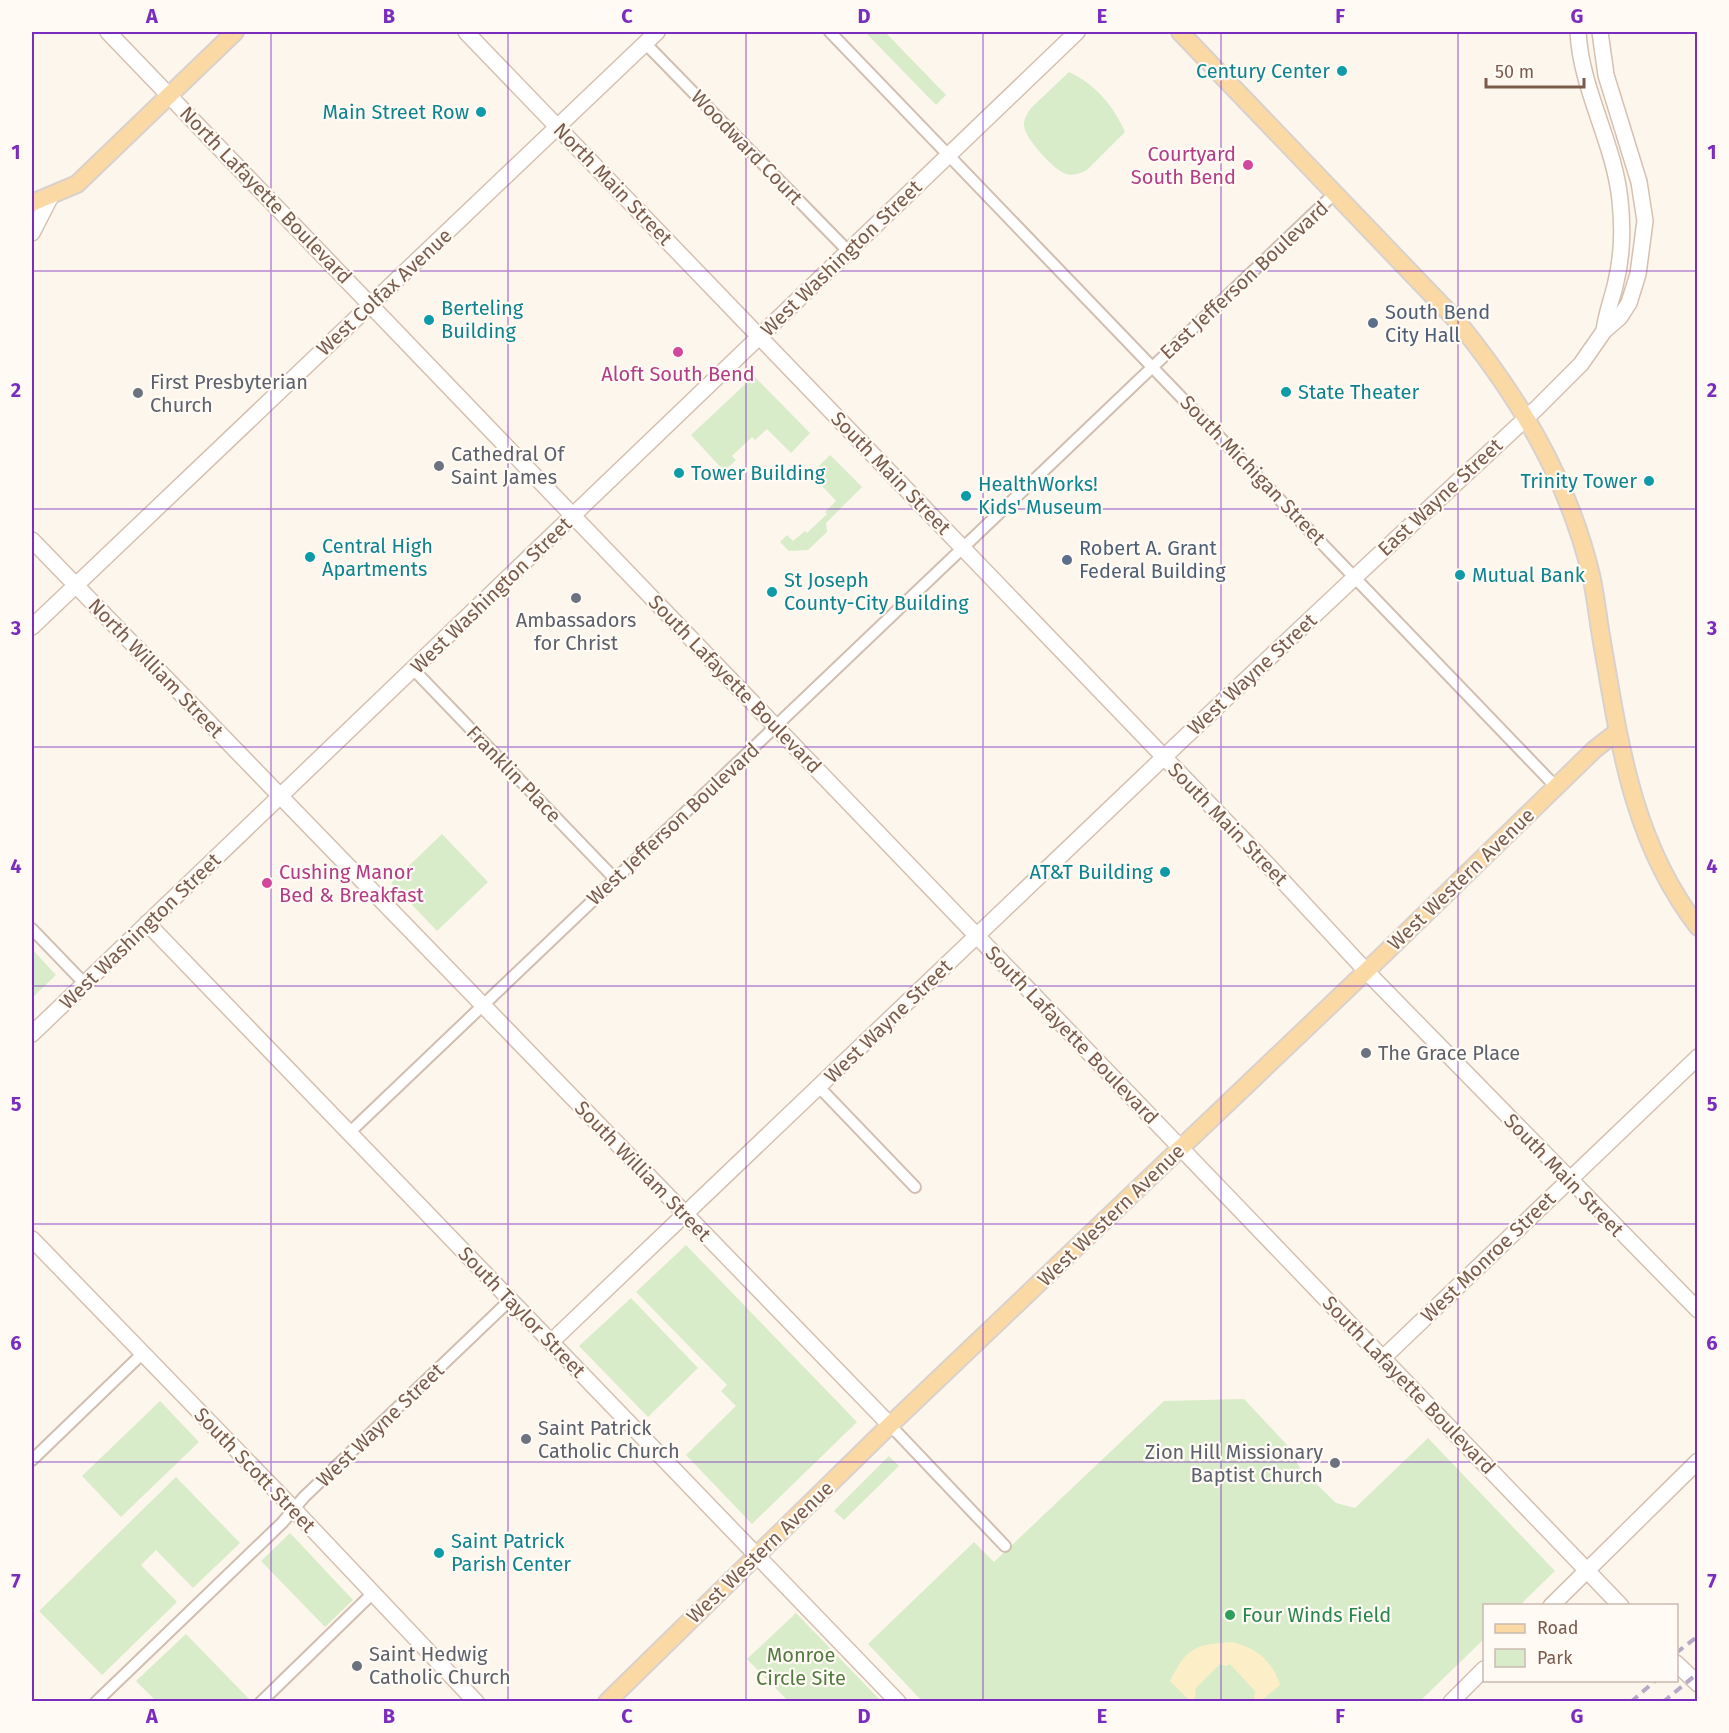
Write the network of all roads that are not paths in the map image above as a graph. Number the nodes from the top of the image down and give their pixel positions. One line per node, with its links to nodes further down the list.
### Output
1 (108, 32): 11 (street, North Lafayette Boulevard)
2 (235, 32): 11 (main road)
3 (466, 32): 12 (street, North Main Street)
4 (657, 32): 10 (street, West Colfax Avenue)
5 (831, 32): 13 (street, South Michigan Street)
6 (1077, 32): 13 (street, West Washington Street)
7 (1180, 32): 14 (main road)
8 (1578, 32): 20 (street)
9 (1600, 32): 20 (street)
10 (645, 43): 12 (street, West Colfax Avenue); 18 (street, Woodward Court)
11 (170, 95): 15 (main road); 19 (street, North Lafayette Boulevard)
12 (558, 127): 19 (street, West Colfax Avenue); 21 (street, North Main Street)
13 (949, 154): 18 (street, West Washington Street); 22 (street, South Michigan Street)
14 (1335, 193): 22 (street, East Jefferson Boulevard); 23 (main road)
15 (51, 196): 16 (main road); 17 (street)
16 (32, 203)
17 (32, 233)
18 (848, 251): 21 (street, West Washington Street)
19 (371, 303): 24 (street, North Lafayette Boulevard); 28 (street, West Colfax Avenue)
20 (1605, 331): 23 (street)
21 (760, 336): 24 (street, West Washington Street); 26 (street, South Main Street)
22 (1152, 366): 26 (street, West Jefferson Boulevard); 27 (street, South Michigan Street)
23 (1527, 418): 27 (street, East Wayne Street); 32 (main road)
24 (573, 515): 30 (street, West Washington Street); 31 (street, South Lafayette Boulevard)
25 (32, 540): 28 (street, North William Street)
26 (964, 549): 31 (street, West Jefferson Boulevard); 33 (street, South Main Street)
27 (1355, 577): 33 (street, West Wayne Street); 34 (street, South Michigan Street)
28 (76, 585): 29 (street, West Colfax Avenue); 35 (street, North William Street)
29 (32, 627)
30 (413, 669): 35 (street, West Washington Street); 36 (street, Franklin Place)
31 (776, 727): 36 (street, West Jefferson Boulevard); 40 (street, South Lafayette Boulevard)
32 (1617, 732): 34 (main road, West Western Avenue); 38 (main road)
33 (1164, 758): 40 (street, West Wayne Street); 41 (street, South Main Street)
34 (1556, 787): 41 (main road, West Western Avenue)
35 (281, 796): 37 (street, West Washington Street); 43 (street, South William Street)
36 (615, 879): 43 (street, West Jefferson Boulevard)
37 (147, 923): 42 (street, West Washington Street); 47 (street, South Taylor Street)
38 (1698, 927)
39 (32, 929): 42 (street)
40 (976, 936): 46 (street, West Wayne Street); 48 (street, South Lafayette Boulevard)
41 (1366, 971): 48 (main road, West Western Avenue); 49 (street, South Main Street)
42 (84, 983): 44 (street, West Washington Street)
43 (483, 1004): 47 (street, West Jefferson Boulevard); 51 (street, South William Street)
44 (32, 1034)
45 (1698, 1057): 49 (street, West Monroe Street)
46 (819, 1087): 50 (street); 51 (street, West Wayne Street)
47 (349, 1133): 53 (street, South Taylor Street)
48 (1181, 1148): 57 (street, South Lafayette Boulevard); 58 (main road, West Western Avenue)
49 (1569, 1180): 54 (street, South Main Street); 57 (street, West Monroe Street)
50 (915, 1187)
51 (686, 1215): 55 (street, West Wayne Street); 58 (street, South William Street)
52 (32, 1239): 56 (street, South Scott Street)
53 (510, 1300): 55 (street, South Taylor Street); 61 (street, West Wayne Street)
54 (1698, 1310)
55 (551, 1342): 63 (street, South Taylor Street)
56 (142, 1354): 59 (street); 61 (street, South Scott Street)
57 (1383, 1358): 64 (street, South Lafayette Boulevard)
58 (890, 1425): 62 (street, South William Street); 63 (main road, West Western Avenue)
59 (32, 1460)
60 (1698, 1461): 64 (street)
61 (293, 1509): 65 (street, South Scott Street); 71 (street, West Wayne Street)
62 (1005, 1546)
63 (757, 1555): 74 (main road, West Western Avenue); 75 (street, South Taylor Street)
64 (1587, 1570): 66 (street); 67 (street, South Lafayette Boulevard)
65 (373, 1593): 72 (street); 73 (street, South Scott Street)
66 (1552, 1604)
67 (1620, 1604)
68 (1678, 1664): 70 (street)
69 (1483, 1671): 76 (street)
70 (1698, 1684)
71 (96, 1701)
72 (261, 1701)
73 (476, 1701)
74 (607, 1701)
75 (898, 1701)
76 (1451, 1701)

